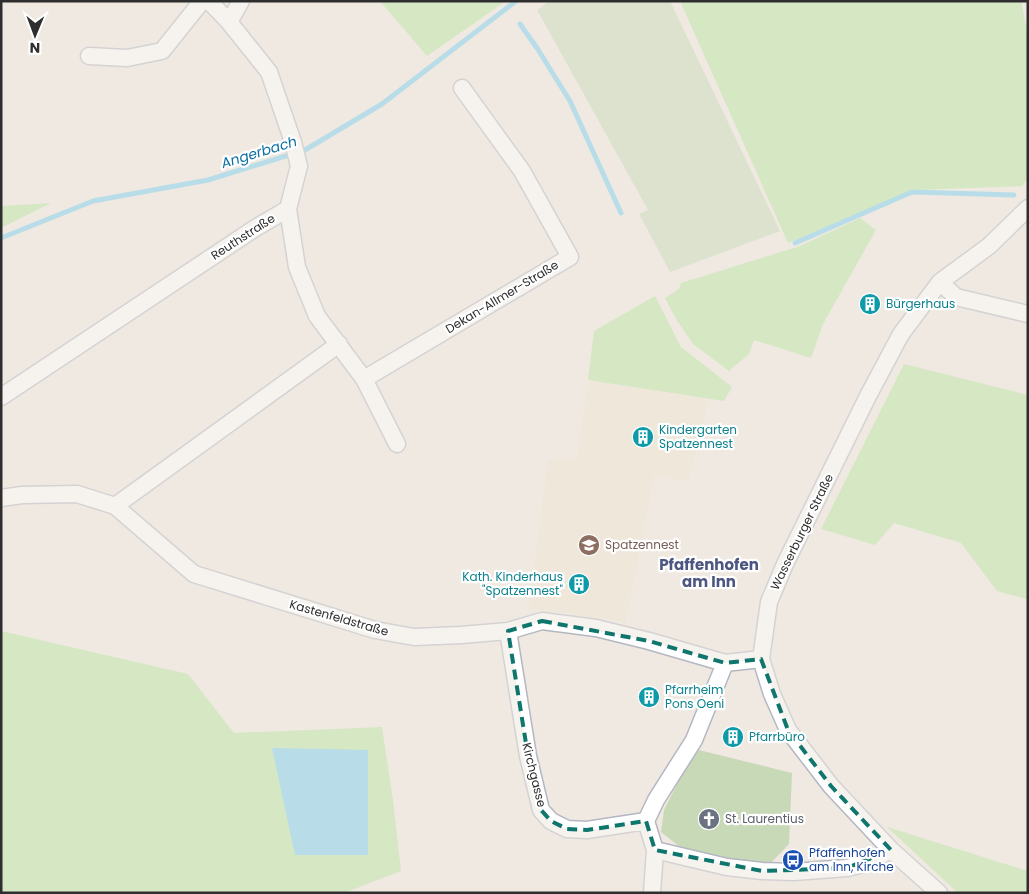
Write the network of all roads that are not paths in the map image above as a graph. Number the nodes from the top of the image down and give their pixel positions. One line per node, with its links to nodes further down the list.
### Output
1 (202, 1): 5 (street)
2 (208, 1): 4 (street, Reuthstraße)
3 (241, 1): 4 (street)
4 (230, 22): 8 (street, Reuthstraße)
5 (89, 56)
6 (462, 88): 12 (street, Dekan-Allmer-Straße)
7 (1028, 208): 9 (street, Wasserburger Straße)
8 (288, 209): 11 (street); 13 (street, Reuthstraße)
9 (940, 282): 10 (street); 18 (street, Wasserburger Straße)
10 (1028, 314)
11 (339, 344): 12 (street); 16 (street)
12 (364, 379): 14 (street)
13 (1, 397)
14 (397, 444)
15 (1, 498): 16 (street, Kastenfeldstraße)
16 (115, 506): 17 (street, Kastenfeldstraße)
17 (508, 631): 19 (street, Kastenfeldstraße); 20 (street, Kirchgasse)
18 (761, 659): 19 (street, Kastenfeldstraße); 22 (street, Wasserburger Straße)
19 (725, 664): 20 (street)
20 (646, 821): 21 (street)
21 (655, 850): 22 (street); 24 (street)
22 (891, 850): 23 (street, Wasserburger Straße)
23 (938, 892)
24 (652, 893)

